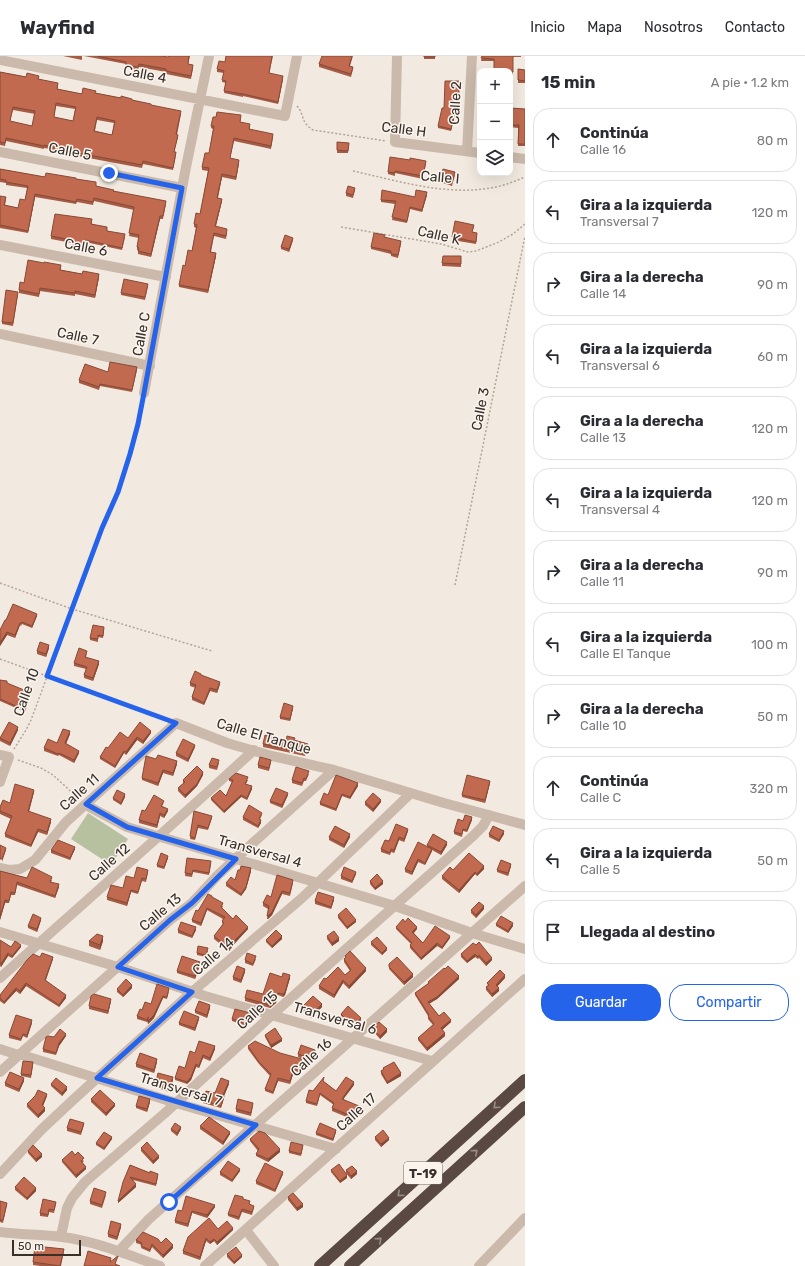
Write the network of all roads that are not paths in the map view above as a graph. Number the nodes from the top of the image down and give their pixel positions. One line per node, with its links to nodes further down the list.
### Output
1 (209, 56): 6 (street, Calle C)
2 (297, 56): 6 (street, Calle 4)
3 (397, 56): 7 (street, Calle H)
4 (472, 56): 7 (street, Calle 2)
5 (0, 60): 6 (street, Calle 4)
6 (200, 100): 12 (street, Calle C)
7 (467, 151): 9 (street, Calle H)
8 (0, 152): 12 (street, Calle 5)
9 (477, 153)
10 (513, 157): 11 (street)
11 (525, 159)
12 (182, 188): 14 (street, Calle C)
13 (0, 245): 14 (street, Calle 6)
14 (166, 276): 16 (street, Calle C)
15 (0, 334): 16 (street, Calle 7)
16 (150, 366): 17 (street, Calle C)
17 (144, 393)
18 (176, 723): 19 (street, Calle El Tanque); 24 (street, Calle 11)
19 (254, 750): 21 (street, Calle El Tanque); 27 (street, Calle 12)
20 (4, 756): 22 (street)
21 (334, 770): 23 (street, Calle El Tanque); 28 (street, Calle 13)
22 (0, 782)
23 (411, 793): 25 (street, Calle El Tanque); 30 (street, Calle 14)
24 (86, 804): 27 (street, Transversal 4); 29 (street, Calle 11)
25 (489, 815): 26 (street, Calle El Tanque); 32 (street, Calle 15)
26 (525, 825)
27 (159, 837): 28 (street, Transversal 4); 35 (street, Calle 12)
28 (236, 859): 30 (street, Transversal 4); 37 (street, Calle 13)
29 (0, 868)
30 (318, 883): 32 (street, Transversal 4); 40 (street, Calle 14)
31 (525, 886): 34 (street, Calle 16)
32 (395, 906): 34 (street, Transversal 4); 41 (street, Calle 15)
33 (0, 932): 35 (street, Transversal 6)
34 (472, 933): 36 (street, Transversal 4); 42 (street, Calle 16)
35 (38, 944): 37 (street, Transversal 6); 38 (street, Calle 12)
36 (525, 948)
37 (118, 967): 40 (street, Transversal 6); 44 (street, Calle 13)
38 (0, 978)
39 (525, 979): 45 (street, Calle 17)
40 (192, 992): 41 (street, Transversal 6); 47 (street, Calle 14)
41 (272, 1015): 42 (street, Transversal 6); 49 (street, Calle 15)
42 (353, 1038): 45 (street, Transversal 6); 51 (street, Calle 16)
43 (0, 1050): 44 (street, Transversal 7)
44 (19, 1055): 46 (street, Calle 13); 47 (street, Transversal 7)
45 (432, 1061): 52 (street, Calle 17)
46 (0, 1072)
47 (97, 1078): 49 (street, Transversal 7); 53 (street, Calle 14)
48 (525, 1080): 62 (highway, T-19, one-way to 62)
49 (176, 1102): 51 (street, Transversal 7); 57 (street, Calle 15)
50 (525, 1107): 63 (highway, T-19, one-way to 50)
51 (256, 1125): 52 (street, Transversal 7); 58 (street, Calle 16)
52 (336, 1149): 55 (street, Calle 17)
53 (0, 1174)
54 (525, 1218): 64 (street)
55 (246, 1230): 60 (street, Calle 17); 61 (street)
56 (0, 1232): 57 (street)
57 (61, 1236): 58 (street)
58 (118, 1252): 59 (street)
59 (160, 1266)
60 (205, 1266)
61 (274, 1266)
62 (320, 1266)
63 (350, 1266)
64 (479, 1266)

